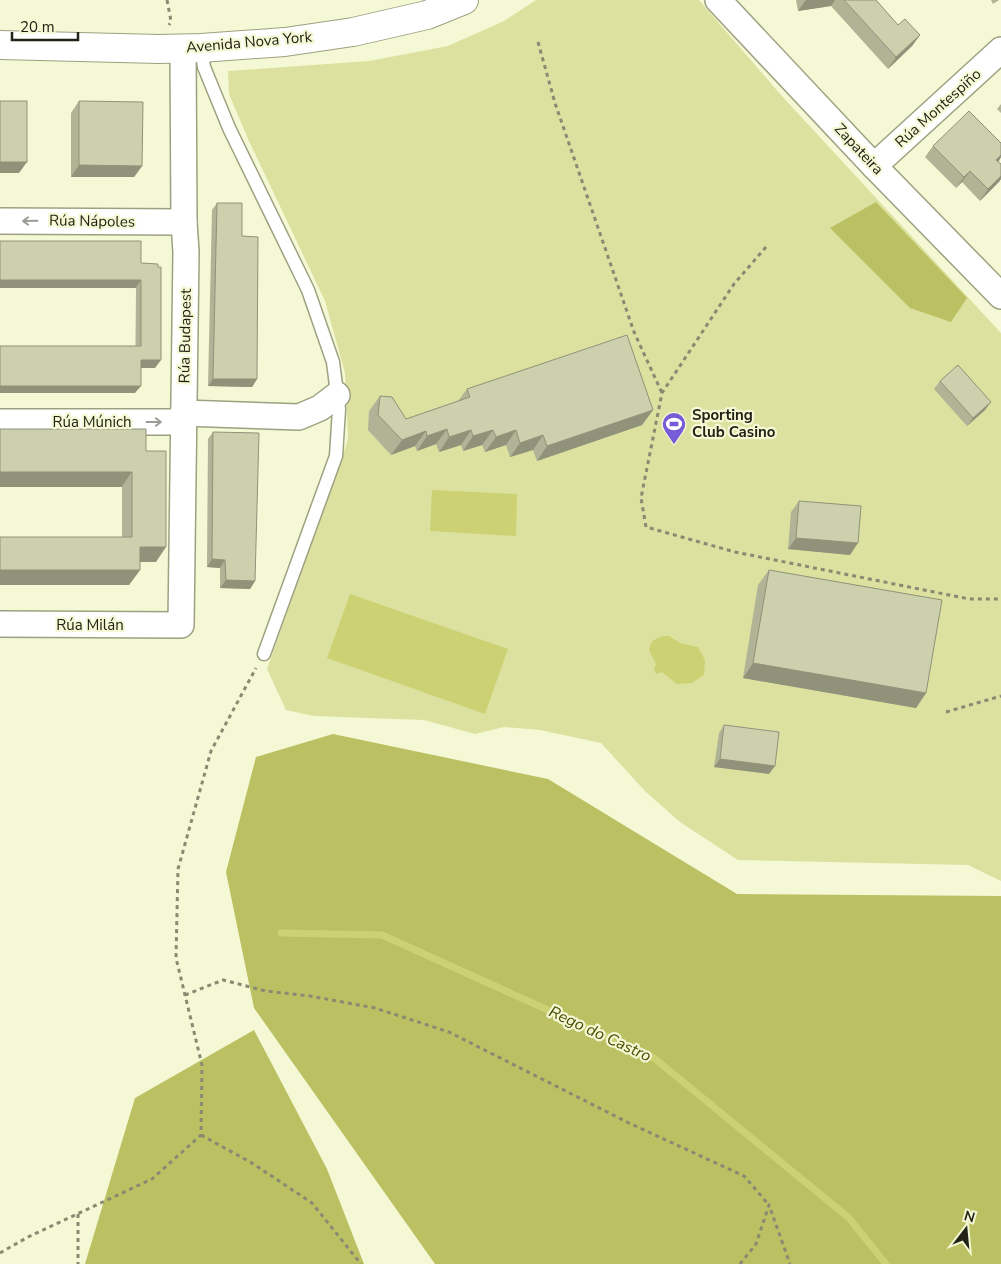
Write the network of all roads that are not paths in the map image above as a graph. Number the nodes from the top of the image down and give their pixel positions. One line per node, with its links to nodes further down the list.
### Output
1 (464, 0): 4 (street, Avenida Nova York)
2 (718, 0): 6 (street, Zapateira)
3 (0, 45): 4 (street, Avenida Nova York)
4 (192, 48): 8 (street, Rúa Budapest); 10 (lane)
5 (1001, 50): 6 (street, Rúa Montespiño)
6 (874, 166): 9 (street, Zapateira)
7 (0, 221): 8 (street, Rúa Nápoles, one-way to 7)
8 (184, 222): 11 (street, Rúa Budapest)
9 (1001, 296)
10 (337, 396): 11 (street, Rúa Múnich); 15 (lane)
11 (184, 418): 12 (street, Rúa Múnich, one-way to 11); 14 (street, Rúa Budapest)
12 (0, 422)
13 (0, 624): 14 (street, Rúa Milán)
14 (181, 625)
15 (264, 654)

